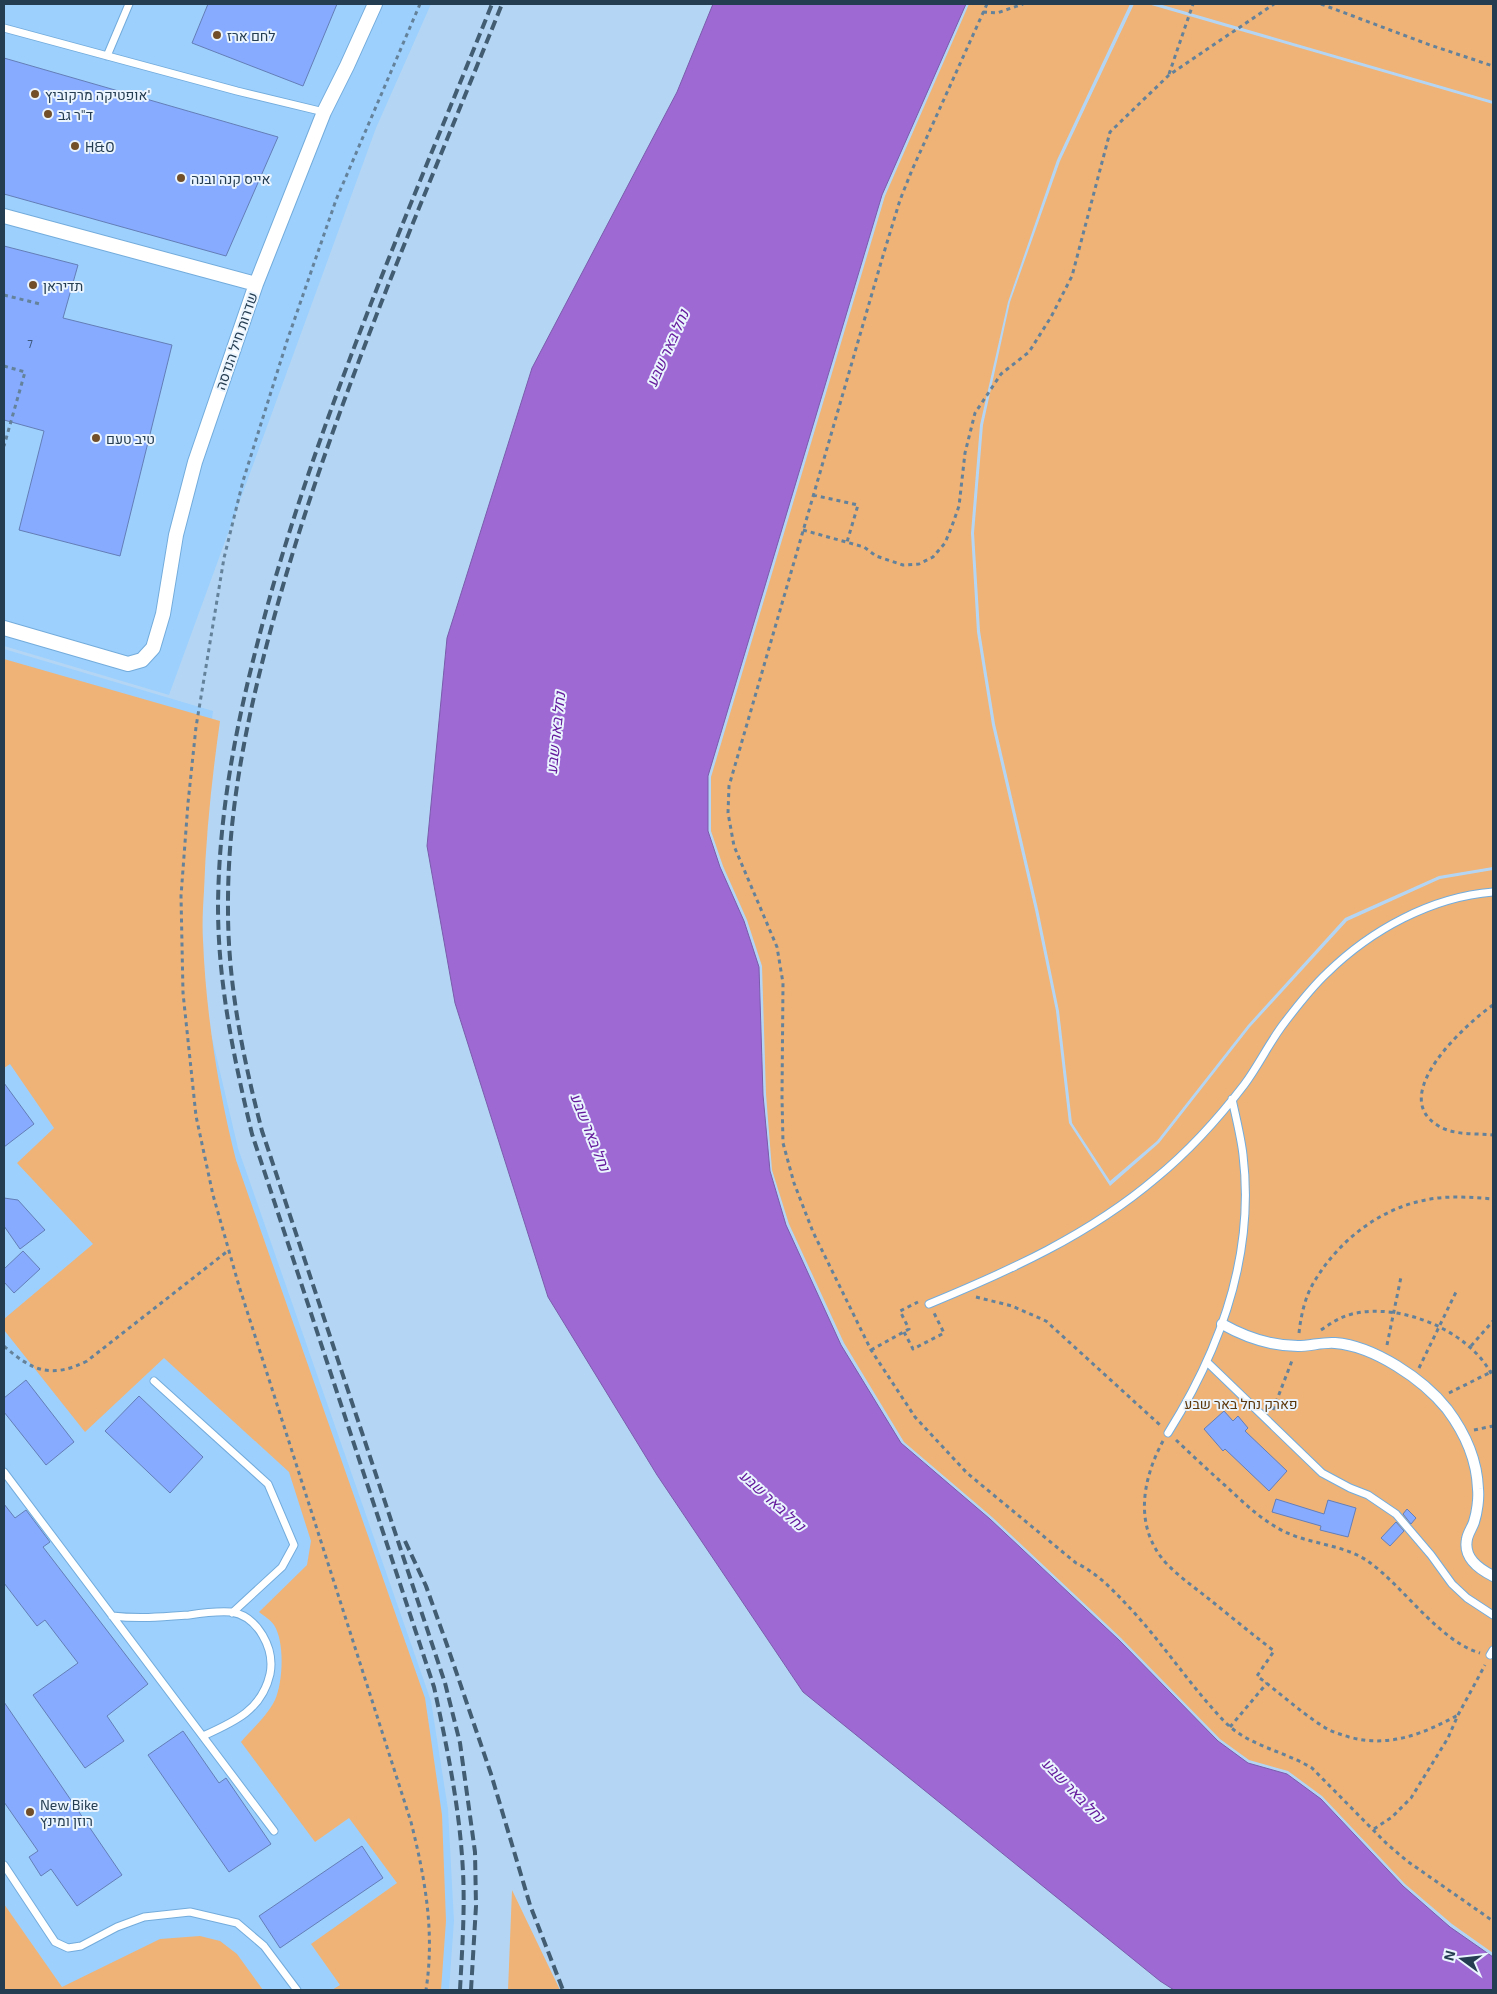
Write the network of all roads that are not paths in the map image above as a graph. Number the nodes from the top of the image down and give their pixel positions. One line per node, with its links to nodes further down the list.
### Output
1 (129, 4): 4 (lane)
2 (375, 4): 5 (street, שדרות חיל הנדסה)
3 (4, 28): 4 (lane)
4 (107, 56): 5 (lane)
5 (324, 112): 7 (street, שדרות חיל הנדסה)
6 (4, 216): 7 (street)
7 (256, 284): 8 (street, שדרות חיל הנדסה)
8 (4, 628)
9 (1493, 892): 10 (lane)
10 (1232, 1099): 11 (lane); 12 (lane)
11 (929, 1304)
12 (1222, 1324): 13 (lane); 17 (street)
13 (1207, 1362): 15 (lane); 19 (lane)
14 (154, 1381): 18 (lane)
15 (1168, 1433)
16 (4, 1472): 20 (lane)
17 (1493, 1576)
18 (232, 1612): 20 (lane); 21 (lane)
19 (1493, 1615)
20 (112, 1616): 21 (lane)
21 (203, 1736): 22 (lane)
22 (274, 1831)
23 (4, 1865): 24 (lane)
24 (297, 1990)

